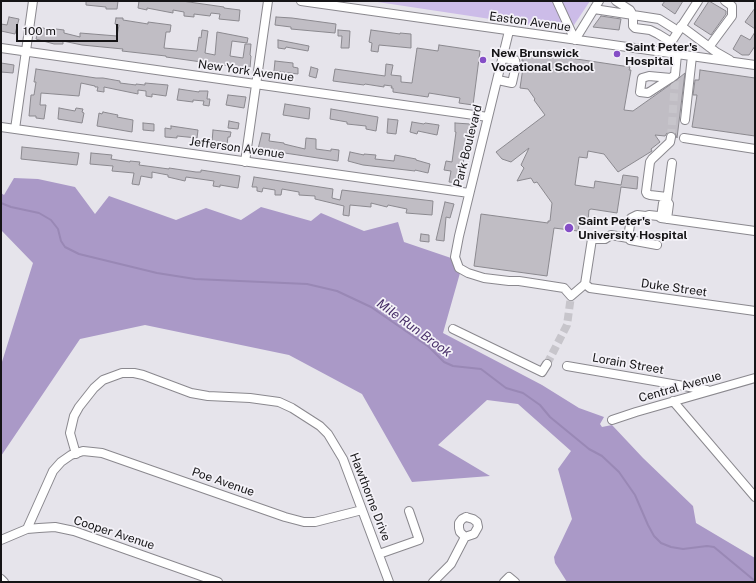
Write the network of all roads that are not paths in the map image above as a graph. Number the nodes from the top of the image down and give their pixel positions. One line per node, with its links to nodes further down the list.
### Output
1 (33, 1): 17 (street)
2 (268, 1): 26 (street)
3 (301, 1): 12 (street, Easton Avenue)
4 (558, 1): 13 (street)
5 (599, 1): 9 (street)
6 (616, 1): 10 (street)
7 (725, 1): 15 (street)
8 (695, 2): 11 (street)
9 (594, 9): 10 (street); 13 (street)
10 (634, 15): 11 (street); 14 (street)
11 (680, 28): 14 (street); 15 (street)
12 (509, 31): 13 (street, Easton Avenue); 21 (street, Park Boulevard)
13 (575, 40): 18 (street, Easton Avenue)
14 (671, 42): 18 (street)
15 (709, 47): 22 (street)
16 (1, 48): 17 (street, New York Avenue)
17 (26, 51): 26 (street, New York Avenue); 30 (street)
18 (664, 52): 19 (street, Easton Avenue)
19 (677, 54): 20 (street, Easton Avenue); 24 (street)
20 (692, 56): 22 (street, Easton Avenue); 28 (street)
21 (504, 58): 25 (street, Park Boulevard); 25 (street)
22 (734, 63): 23 (street, Easton Avenue)
23 (754, 64)
24 (674, 78): 24 (street)
25 (498, 80): 27 (street, Park Boulevard)
26 (256, 84): 27 (street, New York Avenue); 34 (street)
27 (488, 117): 36 (street, Park Boulevard)
28 (685, 120)
29 (1, 127): 30 (street, Jefferson Avenue)
30 (14, 129): 34 (street, Jefferson Avenue)
31 (684, 138): 33 (street)
32 (671, 140): 37 (street)
33 (755, 149)
34 (245, 162): 36 (street, Jefferson Avenue)
35 (672, 163): 37 (street)
36 (469, 193): 42 (street, Park Boulevard)
37 (667, 199): 38 (street)
38 (663, 218): 39 (street); 40 (street)
39 (755, 231)
40 (628, 238): 41 (street); 42 (street)
41 (657, 245)
42 (588, 286): 43 (street, Duke Street)
43 (755, 311)
44 (453, 329): 45 (street)
45 (547, 364)
46 (566, 366): 48 (street, Lorain Street)
47 (755, 378): 48 (street, Central Avenue)
48 (710, 390): 49 (street, Central Avenue)
49 (673, 401): 50 (street, Central Avenue); 52 (street)
50 (612, 420)
51 (76, 454): 53 (street, Poe Avenue); 53 (street, Hawthorne Drive); 55 (street)
52 (755, 497)
53 (362, 510): 58 (street, Hawthorne Drive)
54 (409, 511): 58 (street)
55 (27, 529): 57 (street, Cooper Avenue); 61 (street, Cooper Avenue)
56 (465, 537): 63 (street)
57 (1, 540)
58 (379, 554): 62 (street, Hawthorne Drive)
59 (1, 579): 60 (street)
60 (4, 582)
61 (218, 582)
62 (389, 582)
63 (433, 582)
64 (504, 582): 65 (street)
65 (515, 582)

